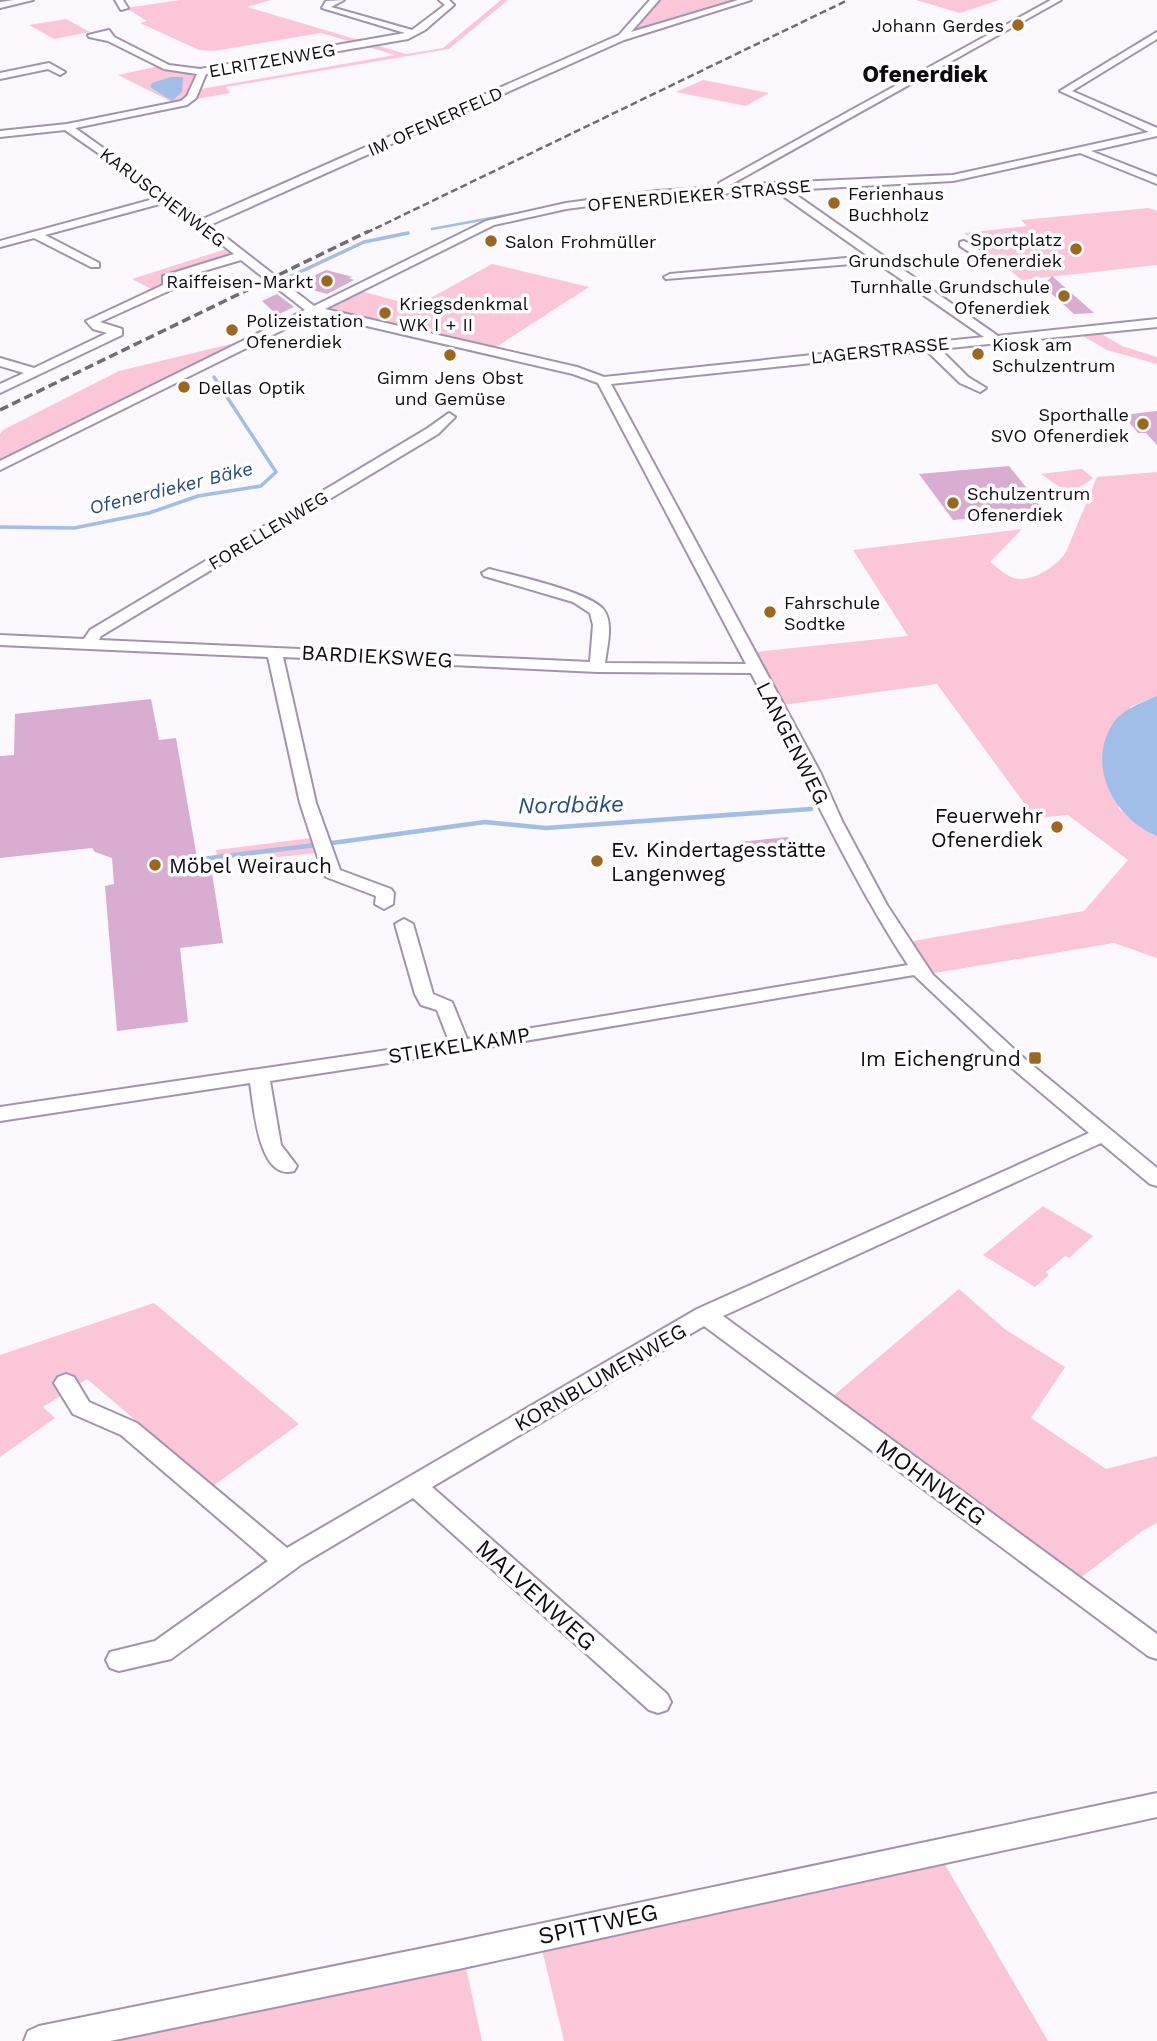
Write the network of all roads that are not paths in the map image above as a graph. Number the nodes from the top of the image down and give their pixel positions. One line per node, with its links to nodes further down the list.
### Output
1 (29, 0): 7 (street)
2 (340, 0): 8 (street, ELRITZENWEG)
3 (443, 0): 8 (street, ELRITZENWEG)
4 (655, 0): 10 (street, IM OFENERFELD)
5 (747, 0): 10 (street)
6 (1057, 0): 23 (street)
7 (0, 5)
8 (415, 33): 15 (street, ELRITZENWEG)
9 (1157, 34): 18 (street)
10 (622, 37): 25 (street, IM OFENERFELD)
11 (111, 39): 15 (street)
12 (38, 59): 13 (street)
13 (49, 66): 14 (street); 16 (street)
14 (60, 72)
15 (200, 72): 17 (street, ELRITZENWEG)
16 (0, 76)
17 (67, 127): 19 (street); 24 (street, KARUSCHENWEG)
18 (1157, 132): 20 (street, OFENERDIEKER STRASSE)
19 (0, 134)
20 (1081, 150): 21 (street); 22 (street, OFENERDIEKER STRASSE)
21 (1157, 181)
22 (779, 187): 23 (street, OFENERDIEKER STRASSE); 31 (street)
23 (730, 190): 34 (street, OFENERDIEKER STRASSE)
24 (169, 198): 25 (street, KARUSCHENWEG); 26 (street)
25 (202, 224): 29 (street, KARUSCHENWEG)
26 (37, 235): 27 (street); 32 (street)
27 (0, 244)
28 (964, 244): 30 (street)
29 (241, 256): 34 (street, KARUSCHENWEG); 39 (street)
30 (984, 257)
31 (879, 258): 33 (street); 36 (street)
32 (95, 265)
33 (670, 277)
34 (312, 310): 41 (street); 45 (street, OFENERDIEKER STRASSE)
35 (1157, 323): 36 (street, LAGERSTRASSE)
36 (994, 339): 37 (street, LAGERSTRASSE)
37 (929, 346): 41 (street, LAGERSTRASSE); 42 (street)
38 (0, 362): 39 (street)
39 (34, 372): 40 (street)
40 (6, 381): 43 (street)
41 (603, 381): 51 (street, LANGENWEG)
42 (981, 388)
43 (0, 389)
44 (449, 417): 48 (street, FORELLENWEG)
45 (0, 466)
46 (489, 573): 50 (street)
47 (0, 640): 48 (street, BARDIEKSWEG)
48 (90, 643): 49 (street, BARDIEKSWEG)
49 (274, 651): 50 (street, BARDIEKSWEG); 52 (street)
50 (597, 667): 51 (street, BARDIEKSWEG)
51 (755, 668): 54 (street, LANGENWEG)
52 (384, 904)
53 (404, 923): 55 (street)
54 (918, 969): 55 (street, STIEKELKAMP); 58 (street, LANGENWEG)
55 (460, 1046): 56 (street, STIEKELKAMP)
56 (259, 1076): 57 (street, STIEKELKAMP); 59 (street)
57 (0, 1114)
58 (1104, 1134): 60 (street, LANGENWEG); 61 (street, KORNBLUMENWEG)
59 (286, 1166)
60 (1157, 1179)
61 (705, 1315): 63 (street, KORNBLUMENWEG); 65 (street, MOHNWEG)
62 (66, 1383): 64 (street)
63 (415, 1486): 64 (street, KORNBLUMENWEG); 67 (street, MALVENWEG)
64 (286, 1562): 66 (street, KORNBLUMENWEG)
65 (1157, 1648)
66 (119, 1661)
67 (658, 1702)
68 (1157, 1805): 69 (street, SPITTWEG)
69 (39, 2041)

